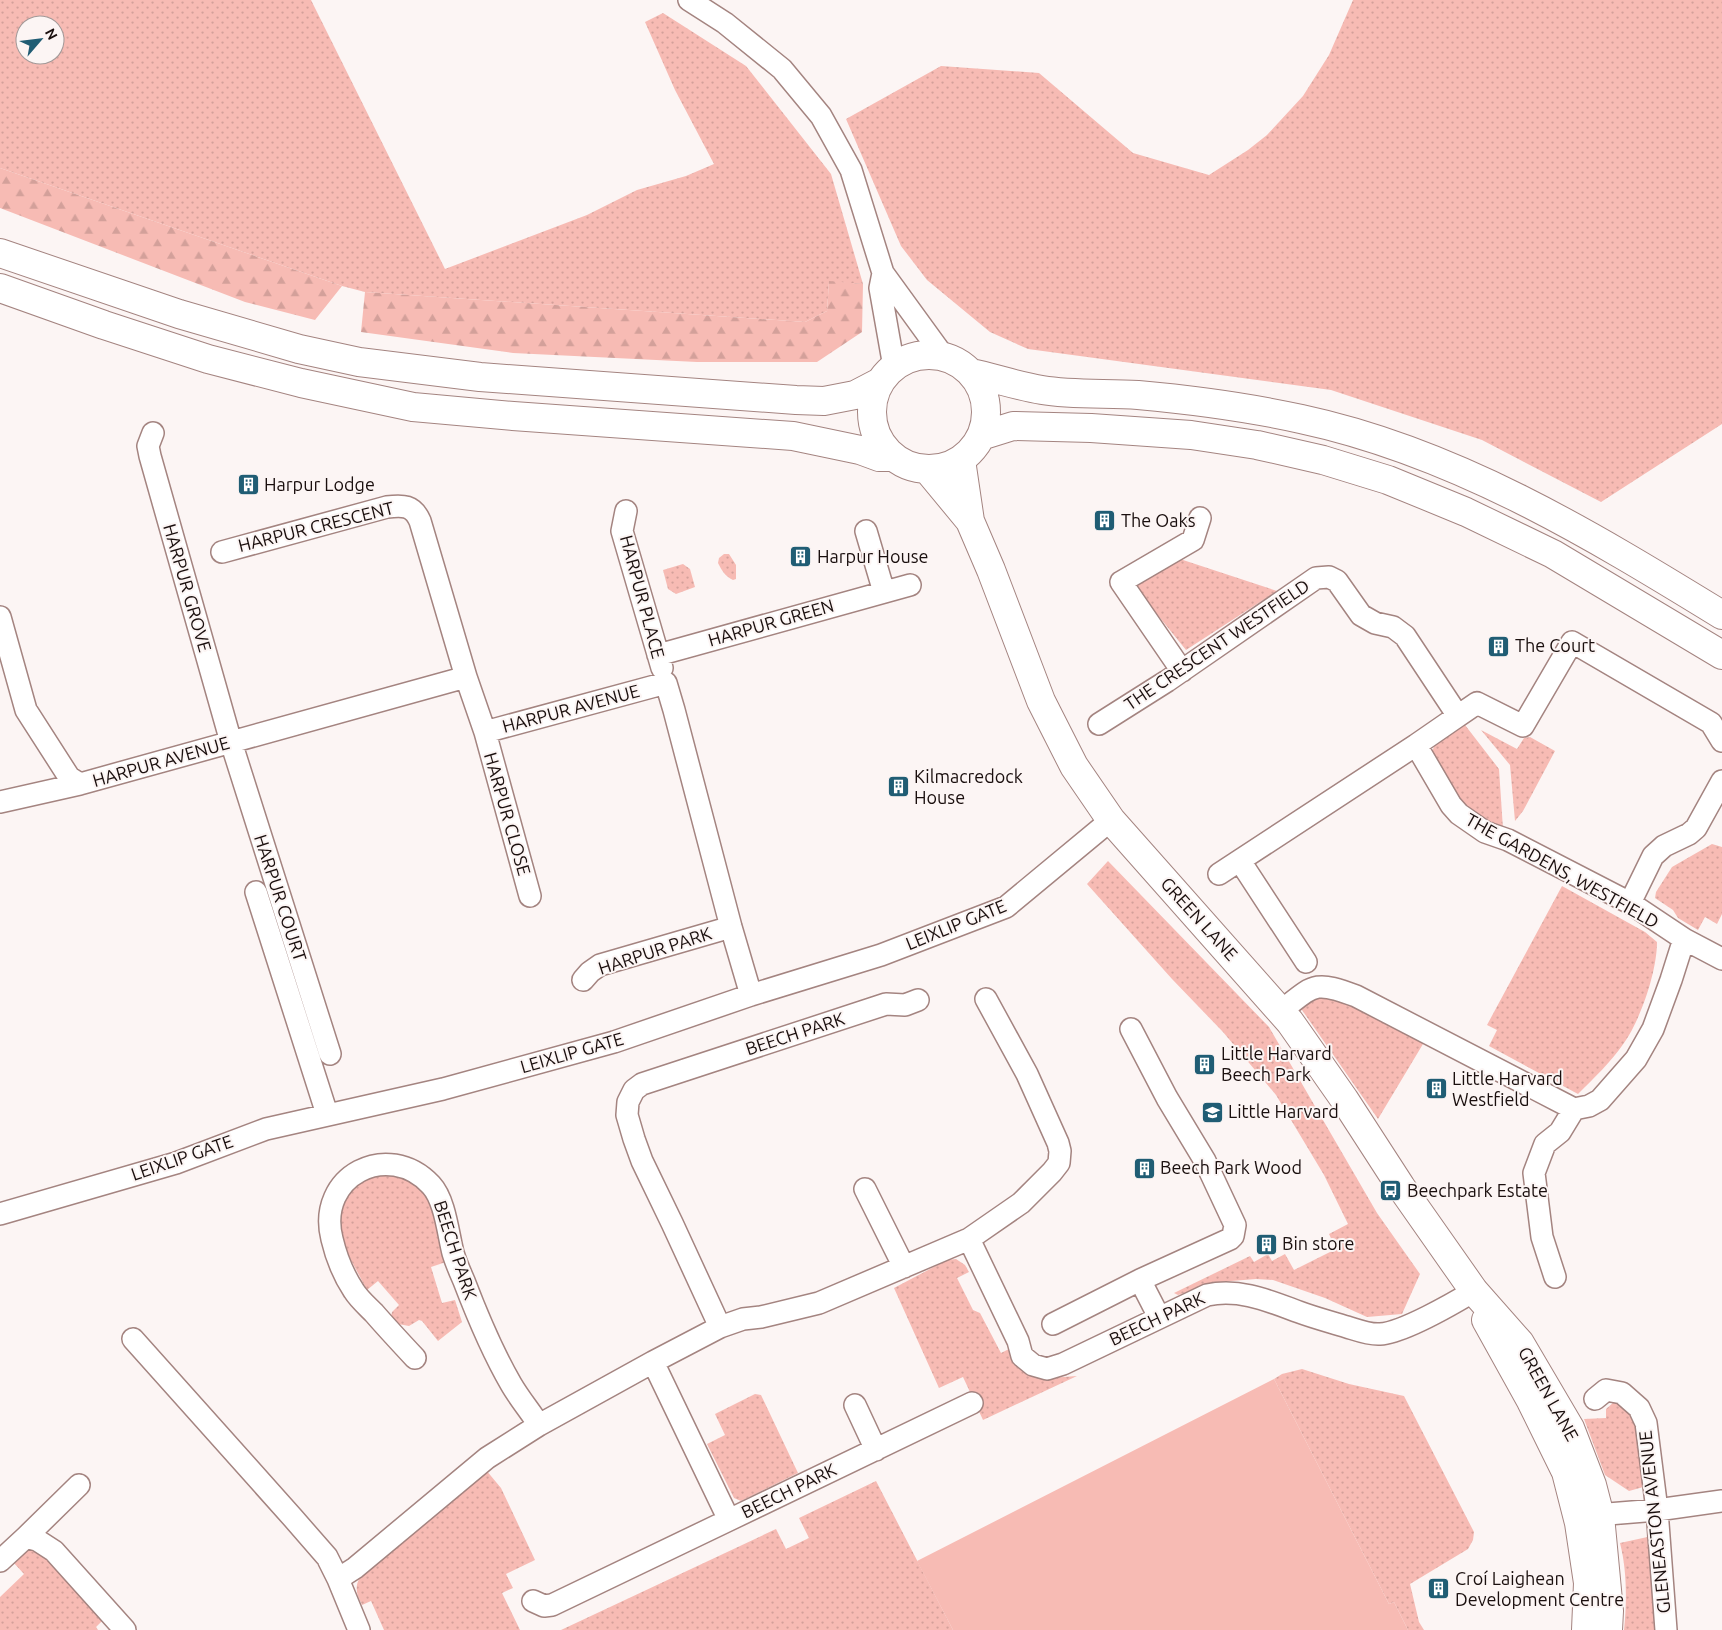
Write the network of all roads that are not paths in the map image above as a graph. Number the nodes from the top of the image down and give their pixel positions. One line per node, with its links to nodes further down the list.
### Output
1 (689, 0): 3 (street)
2 (0, 253): 7 (main road)
3 (883, 273): 5 (street); 7 (street)
4 (0, 288): 10 (main road)
5 (944, 357): 6 (main road); 7 (main road)
6 (971, 373): 9 (main road); 20 (main road)
7 (887, 374): 10 (main road)
8 (153, 433): 31 (street, HARPUR GROVE)
9 (981, 436): 11 (main road); 22 (main road)
10 (894, 458): 12 (main road)
11 (961, 460): 12 (main road); 15 (main road, GREEN LANE)
12 (927, 469): 15 (main road, GREEN LANE)
13 (626, 512): 23 (street, HARPUR PLACE)
14 (1200, 518): 24 (street)
15 (970, 521): 36 (main road, GREEN LANE)
16 (866, 531): 19 (street)
17 (222, 552): 25 (street, HARPUR CRESCENT)
18 (910, 585): 19 (street, HARPUR GREEN)
19 (884, 592): 23 (street, HARPUR GREEN)
20 (1722, 615)
21 (0, 617): 34 (street)
22 (1722, 654)
23 (658, 655): 26 (street, HARPUR PLACE)
24 (1182, 671): 27 (street, THE CRESCENT WESTFIELD); 28 (street, THE CRESCENT WESTFIELD)
25 (466, 677): 29 (street, HARPUR AVENUE); 31 (street, HARPUR AVENUE)
26 (666, 683): 29 (street, HARPUR AVENUE); 42 (street)
27 (1458, 716): 30 (street); 32 (street)
28 (1099, 724)
29 (485, 732): 40 (street, HARPUR CLOSE)
30 (1722, 741)
31 (230, 742): 34 (street, HARPUR AVENUE); 52 (street, HARPUR COURT)
32 (1416, 745): 37 (street); 41 (street, THE GARDENS, WESTFIELD)
33 (1722, 781): 41 (street)
34 (80, 784): 35 (street, HARPUR AVENUE)
35 (0, 801)
36 (1112, 820): 47 (street, LEIXLIP GATE); 50 (main road, GREEN LANE)
37 (1240, 861): 38 (street); 45 (street)
38 (1219, 874)
39 (256, 892): 54 (street)
40 (530, 896)
41 (1630, 903): 43 (street, THE GARDENS, WESTFIELD)
42 (731, 927): 46 (street, HARPUR PARK); 47 (street)
43 (1684, 939): 44 (street, THE GARDENS, WESTFIELD); 53 (street)
44 (1722, 959)
45 (1306, 962)
46 (583, 980)
47 (751, 995): 54 (street, LEIXLIP GATE)
48 (986, 999): 57 (street)
49 (918, 1000): 64 (street, BEECH PARK)
50 (1281, 1012): 53 (street); 61 (main road, GREEN LANE)
51 (1131, 1029): 60 (street)
52 (330, 1054)
53 (1574, 1109): 59 (street)
54 (327, 1114): 56 (street, LEIXLIP GATE)
55 (865, 1189): 58 (street)
56 (0, 1214)
57 (969, 1239): 58 (street); 62 (street, BEECH PARK)
58 (904, 1267): 64 (street)
59 (1555, 1277)
60 (1140, 1280): 62 (street); 63 (street)
61 (1474, 1291): 62 (street, BEECH PARK); 76 (main road, GREEN LANE)
62 (1159, 1316)
63 (1054, 1324)
64 (720, 1327): 67 (street)
65 (133, 1339): 80 (street)
66 (415, 1358): 71 (street, BEECH PARK)
67 (653, 1362): 71 (street); 77 (street, BEECH PARK)
68 (1594, 1399): 75 (street, GLENEASTON AVENUE)
69 (972, 1403): 72 (street, BEECH PARK)
70 (854, 1405): 72 (street)
71 (539, 1425): 80 (street)
72 (876, 1450): 77 (street, BEECH PARK)
73 (79, 1485): 78 (street)
74 (1722, 1501): 75 (street)
75 (1657, 1510): 76 (street); 86 (street, GLENEASTON AVENUE)
76 (1590, 1519): 84 (main road, GREEN LANE); 85 (main road, GREEN LANE)
77 (729, 1520): 81 (street, BEECH PARK)
78 (26, 1537): 79 (street); 82 (street)
79 (0, 1561)
80 (338, 1579): 83 (street)
81 (533, 1601)
82 (125, 1630)
83 (359, 1630)
84 (1588, 1630)
85 (1608, 1630)
86 (1666, 1630)

